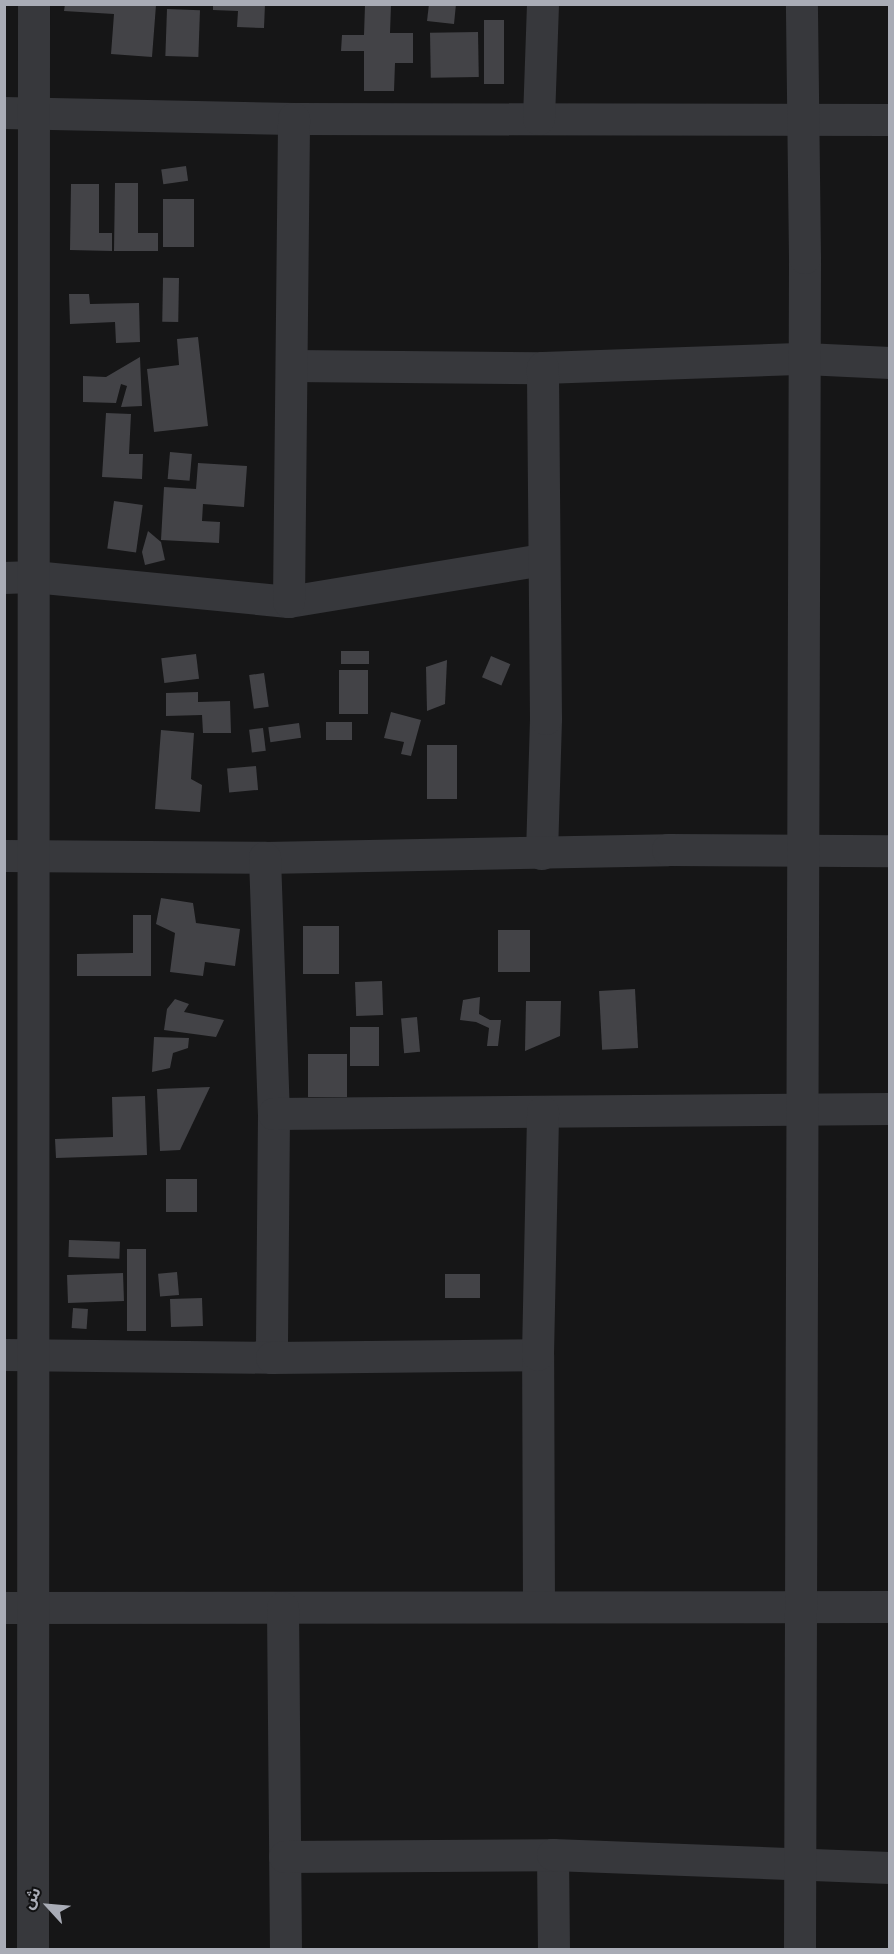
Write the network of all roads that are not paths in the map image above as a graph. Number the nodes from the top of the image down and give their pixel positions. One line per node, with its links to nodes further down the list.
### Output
1 (34, 4): 4 (street)
2 (543, 4): 6 (street)
3 (802, 4): 7 (street)
4 (19, 113): 5 (street); 14 (street)
5 (294, 119): 6 (street); 11 (street)
6 (539, 119): 7 (street)
7 (804, 119): 8 (street); 9 (street)
8 (890, 120)
9 (805, 360): 10 (street); 12 (street); 16 (street)
10 (890, 363)
11 (292, 366): 12 (street); 15 (street)
12 (543, 368): 13 (street)
13 (544, 560): 15 (street); 18 (street)
14 (19, 578): 15 (street); 19 (street)
15 (289, 602)
16 (803, 849): 17 (street); 18 (street); 21 (street)
17 (890, 851)
18 (542, 854): 20 (street)
19 (19, 856): 20 (street); 26 (street)
20 (265, 858): 24 (street)
21 (802, 1109): 22 (street); 23 (street); 29 (street)
22 (890, 1109)
23 (543, 1112): 24 (street); 25 (street)
24 (274, 1114): 27 (street)
25 (538, 1355): 27 (street); 28 (street)
26 (19, 1356): 27 (street); 31 (street)
27 (272, 1358)
28 (539, 1607): 29 (street); 32 (street)
29 (801, 1607): 30 (street); 35 (street)
30 (890, 1607)
31 (19, 1608): 32 (street); 37 (street)
32 (283, 1608): 34 (street)
33 (553, 1855): 34 (street); 35 (street); 39 (street)
34 (285, 1857): 38 (street)
35 (800, 1865): 36 (street); 40 (street)
36 (890, 1868)
37 (33, 1950)
38 (286, 1950)
39 (554, 1950)
40 (800, 1950)

